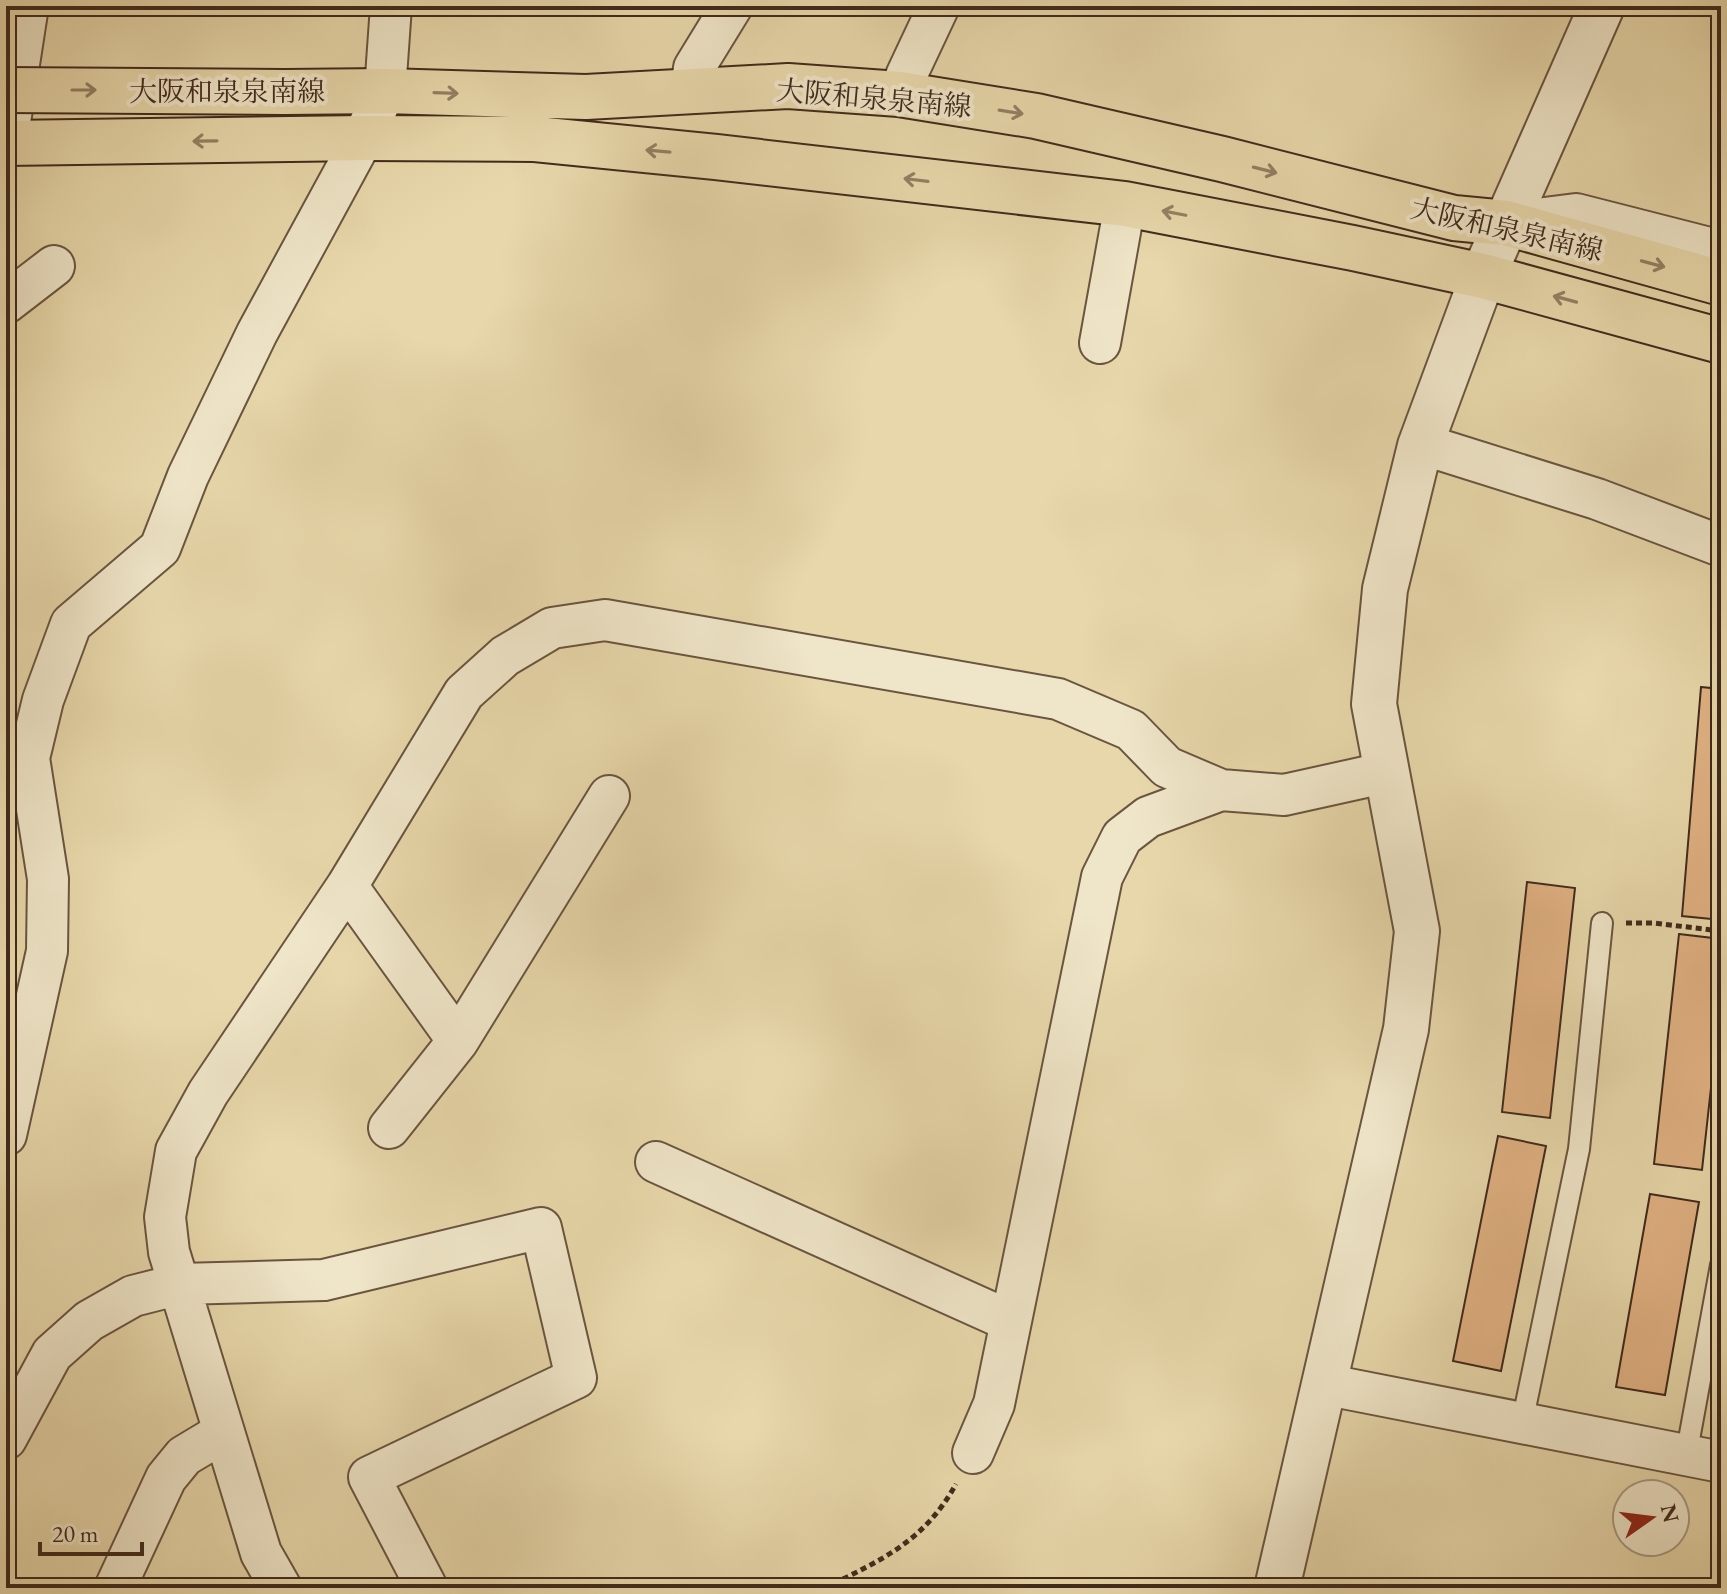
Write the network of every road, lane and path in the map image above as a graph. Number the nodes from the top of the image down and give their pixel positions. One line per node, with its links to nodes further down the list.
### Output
1 (391, 6): 7 (street)
2 (732, 6): 8 (street)
3 (939, 6): 9 (street)
4 (1602, 6): 14 (street)
5 (19, 29): 10 (street)
6 (6, 90): 7 (main road, 大阪和泉泉南線, one-way to 7, bridge)
7 (385, 91): 8 (main road, 大阪和泉泉南線, one-way to 8); 11 (street)
8 (691, 91): 9 (main road, 大阪和泉泉南線)
9 (899, 94): 14 (main road, 大阪和泉泉南線, one-way to 14)
10 (6, 129)
11 (363, 138): 12 (main road, 大阪和泉泉南線, one-way to 12); 13 (main road, 大阪和泉泉南線, one-way to 11); 32 (street)
12 (6, 143)
13 (1125, 204): 17 (main road, 大阪和泉泉南線, one-way to 13); 21 (street)
14 (1506, 223): 15 (street); 17 (street); 18 (main road, 大阪和泉泉南線, one-way to 18)
15 (1721, 251)
16 (54, 266): 19 (street)
17 (1483, 276): 20 (main road, 大阪和泉泉南線, one-way to 17); 22 (street)
18 (1721, 283)
19 (6, 303)
20 (1721, 341)
21 (1100, 343)
22 (1420, 446): 23 (street); 24 (street)
23 (1719, 539)
24 (1388, 772): 25 (street); 37 (street)
25 (1221, 790): 27 (street); 36 (street)
26 (609, 796): 30 (street)
27 (347, 886): 30 (street); 35 (street)
28 (1602, 923): 29 (path); 38 (lane)
29 (1721, 931)
30 (458, 1041): 31 (street)
31 (389, 1128)
32 (6, 1135)
33 (656, 1162): 36 (street)
34 (1721, 1265): 42 (lane)
35 (180, 1284): 39 (street); 40 (street); 45 (street)
36 (1010, 1321): 41 (street)
37 (1323, 1384): 38 (street); 47 (street)
38 (1522, 1423): 42 (street)
39 (224, 1432): 43 (street); 44 (street)
40 (6, 1439)
41 (973, 1453): 46 (path)
42 (1704, 1459)
43 (115, 1588)
44 (281, 1588)
45 (427, 1588)
46 (825, 1588)
47 (1277, 1588)

